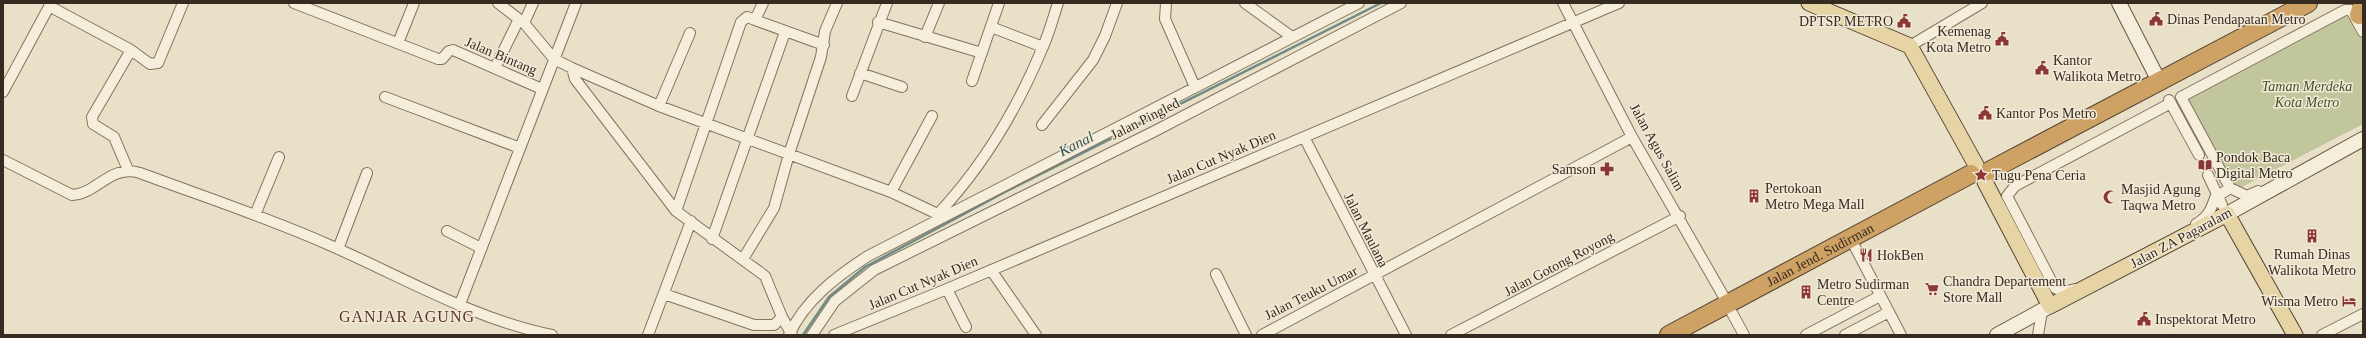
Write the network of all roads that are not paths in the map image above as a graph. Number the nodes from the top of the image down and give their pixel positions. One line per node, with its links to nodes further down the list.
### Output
1 (183, 3): 39 (street)
2 (294, 3): 35 (street, Jalan Bintang)
3 (414, 3): 35 (street)
4 (498, 3): 27 (street)
5 (534, 3): 27 (street)
6 (576, 3): 41 (street)
7 (763, 3): 26 (street)
8 (836, 3): 36 (street)
9 (886, 3): 29 (street)
10 (939, 3): 33 (street)
11 (999, 3): 30 (street)
12 (1058, 3): 38 (street)
13 (1117, 3): 56 (street)
14 (1166, 3): 48 (street)
15 (1245, 3): 34 (street)
16 (1359, 3): 34 (street)
17 (1401, 3): 101 (street, Jalan Pingled)
18 (1563, 3): 28 (street, Jalan Agus Salim)
19 (1619, 3): 28 (street, Jalan Cut Nyak Dien)
20 (1809, 3): 37 (main road)
21 (2119, 3): 46 (main road)
22 (2308, 3): 46 (highway)
23 (50, 4): 39 (street); 50 (street)
24 (1979, 4): 37 (street)
25 (2360, 15): 71 (street)
26 (755, 20): 31 (street); 55 (street)
27 (521, 21): 41 (street); 42 (street)
28 (1572, 21): 58 (street, Jalan Cut Nyak Dien); 59 (street, Jalan Agus Salim)
29 (878, 22): 33 (street); 44 (street)
30 (990, 27): 38 (street); 40 (street)
31 (785, 32): 36 (street); 60 (street)
32 (690, 33): 53 (street)
33 (926, 37): 40 (street)
34 (1292, 37): 48 (street)
35 (398, 43): 42 (street, Jalan Bintang)
36 (824, 45): 63 (street)
37 (1910, 46): 69 (main road)
38 (1043, 48): 76 (street)
39 (131, 50): 67 (street)
40 (982, 54): 45 (street)
41 (554, 59): 43 (street); 49 (street)
42 (495, 68): 49 (street, Jalan Bintang)
43 (572, 68): 53 (street); 74 (street)
44 (860, 73): 47 (street); 51 (street)
45 (972, 81)
46 (2160, 83): 69 (highway)
47 (902, 87)
48 (1195, 87): 76 (street)
49 (542, 89): 62 (street)
50 (3, 92)
51 (852, 96)
52 (385, 97): 62 (street)
53 (659, 106): 55 (street)
54 (932, 116): 72 (street)
55 (707, 122): 60 (street); 74 (street)
56 (1042, 125)
57 (2363, 134): 71 (street)
58 (1304, 137): 85 (street, Jalan Cut Nyak Dien); 87 (street, Jalan Maulana)
59 (1632, 137): 77 (street, Jalan Agus Salim); 87 (street, Jalan Teuku Umar)
60 (747, 139): 63 (street); 80 (street)
61 (2363, 140): 73 (main road, Jalan ZA Pagaralam)
62 (520, 148): 82 (street)
63 (789, 154): 72 (street); 84 (street)
64 (2199, 155): 73 (street)
65 (279, 157): 75 (street)
66 (3, 160): 67 (street)
67 (128, 170): 75 (street)
68 (367, 173): 83 (street)
69 (1979, 175): 81 (highway, Jalan Jend. Sudirman); 92 (main road); 93 (highway, Jalan Jend. Sudirman)
70 (2208, 175): 73 (street)
71 (2230, 188): 73 (street)
72 (891, 192): 76 (street)
73 (2222, 205): 92 (main road, Jalan ZA Pagaralam); 116 (main road)
74 (676, 211): 78 (street)
75 (255, 215): 83 (street)
76 (941, 216): 98 (street)
77 (1680, 216): 93 (street, Jalan Agus Salim); 107 (street, Jalan Gotong Royong)
78 (690, 221): 80 (street); 89 (street)
79 (447, 231): 82 (street)
80 (712, 239): 84 (street)
81 (1855, 247): 90 (street); 93 (highway, Jalan Jend. Sudirman)
82 (482, 248): 91 (street)
83 (338, 249): 91 (street)
84 (743, 259): 96 (street)
85 (991, 270): 88 (street, Jalan Cut Nyak Dien); 103 (street)
86 (1216, 274): 104 (street)
87 (1374, 276): 105 (street, Jalan Teuku Umar); 106 (street, Jalan Maulana)
88 (947, 289): 97 (street); 102 (street, Jalan Cut Nyak Dien)
89 (664, 294): 96 (street); 100 (street)
90 (1880, 296): 94 (street); 111 (street)
91 (460, 304): 99 (street)
92 (2046, 308): 114 (main road, Jalan ZA Pagaralam); 115 (street)
93 (1730, 309): 108 (highway, Jalan Jend. Sudirman); 109 (highway, Jalan Jend. Sudirman); 110 (street, Jalan Agus Salim)
94 (1889, 312): 112 (street); 113 (street)
95 (2363, 314): 117 (street)
96 (782, 317): 98 (street)
97 (966, 327)
98 (791, 334)
99 (552, 335)
100 (648, 335)
101 (812, 335)
102 (834, 335)
103 (1036, 335)
104 (1246, 335)
105 (1262, 335)
106 (1406, 335)
107 (1451, 335)
108 (1669, 335)
109 (1690, 335)
110 (1744, 335)
111 (1806, 335)
112 (1846, 335)
113 (1900, 335)
114 (1997, 335)
115 (2038, 335)
116 (2296, 335)
117 (2322, 335)

